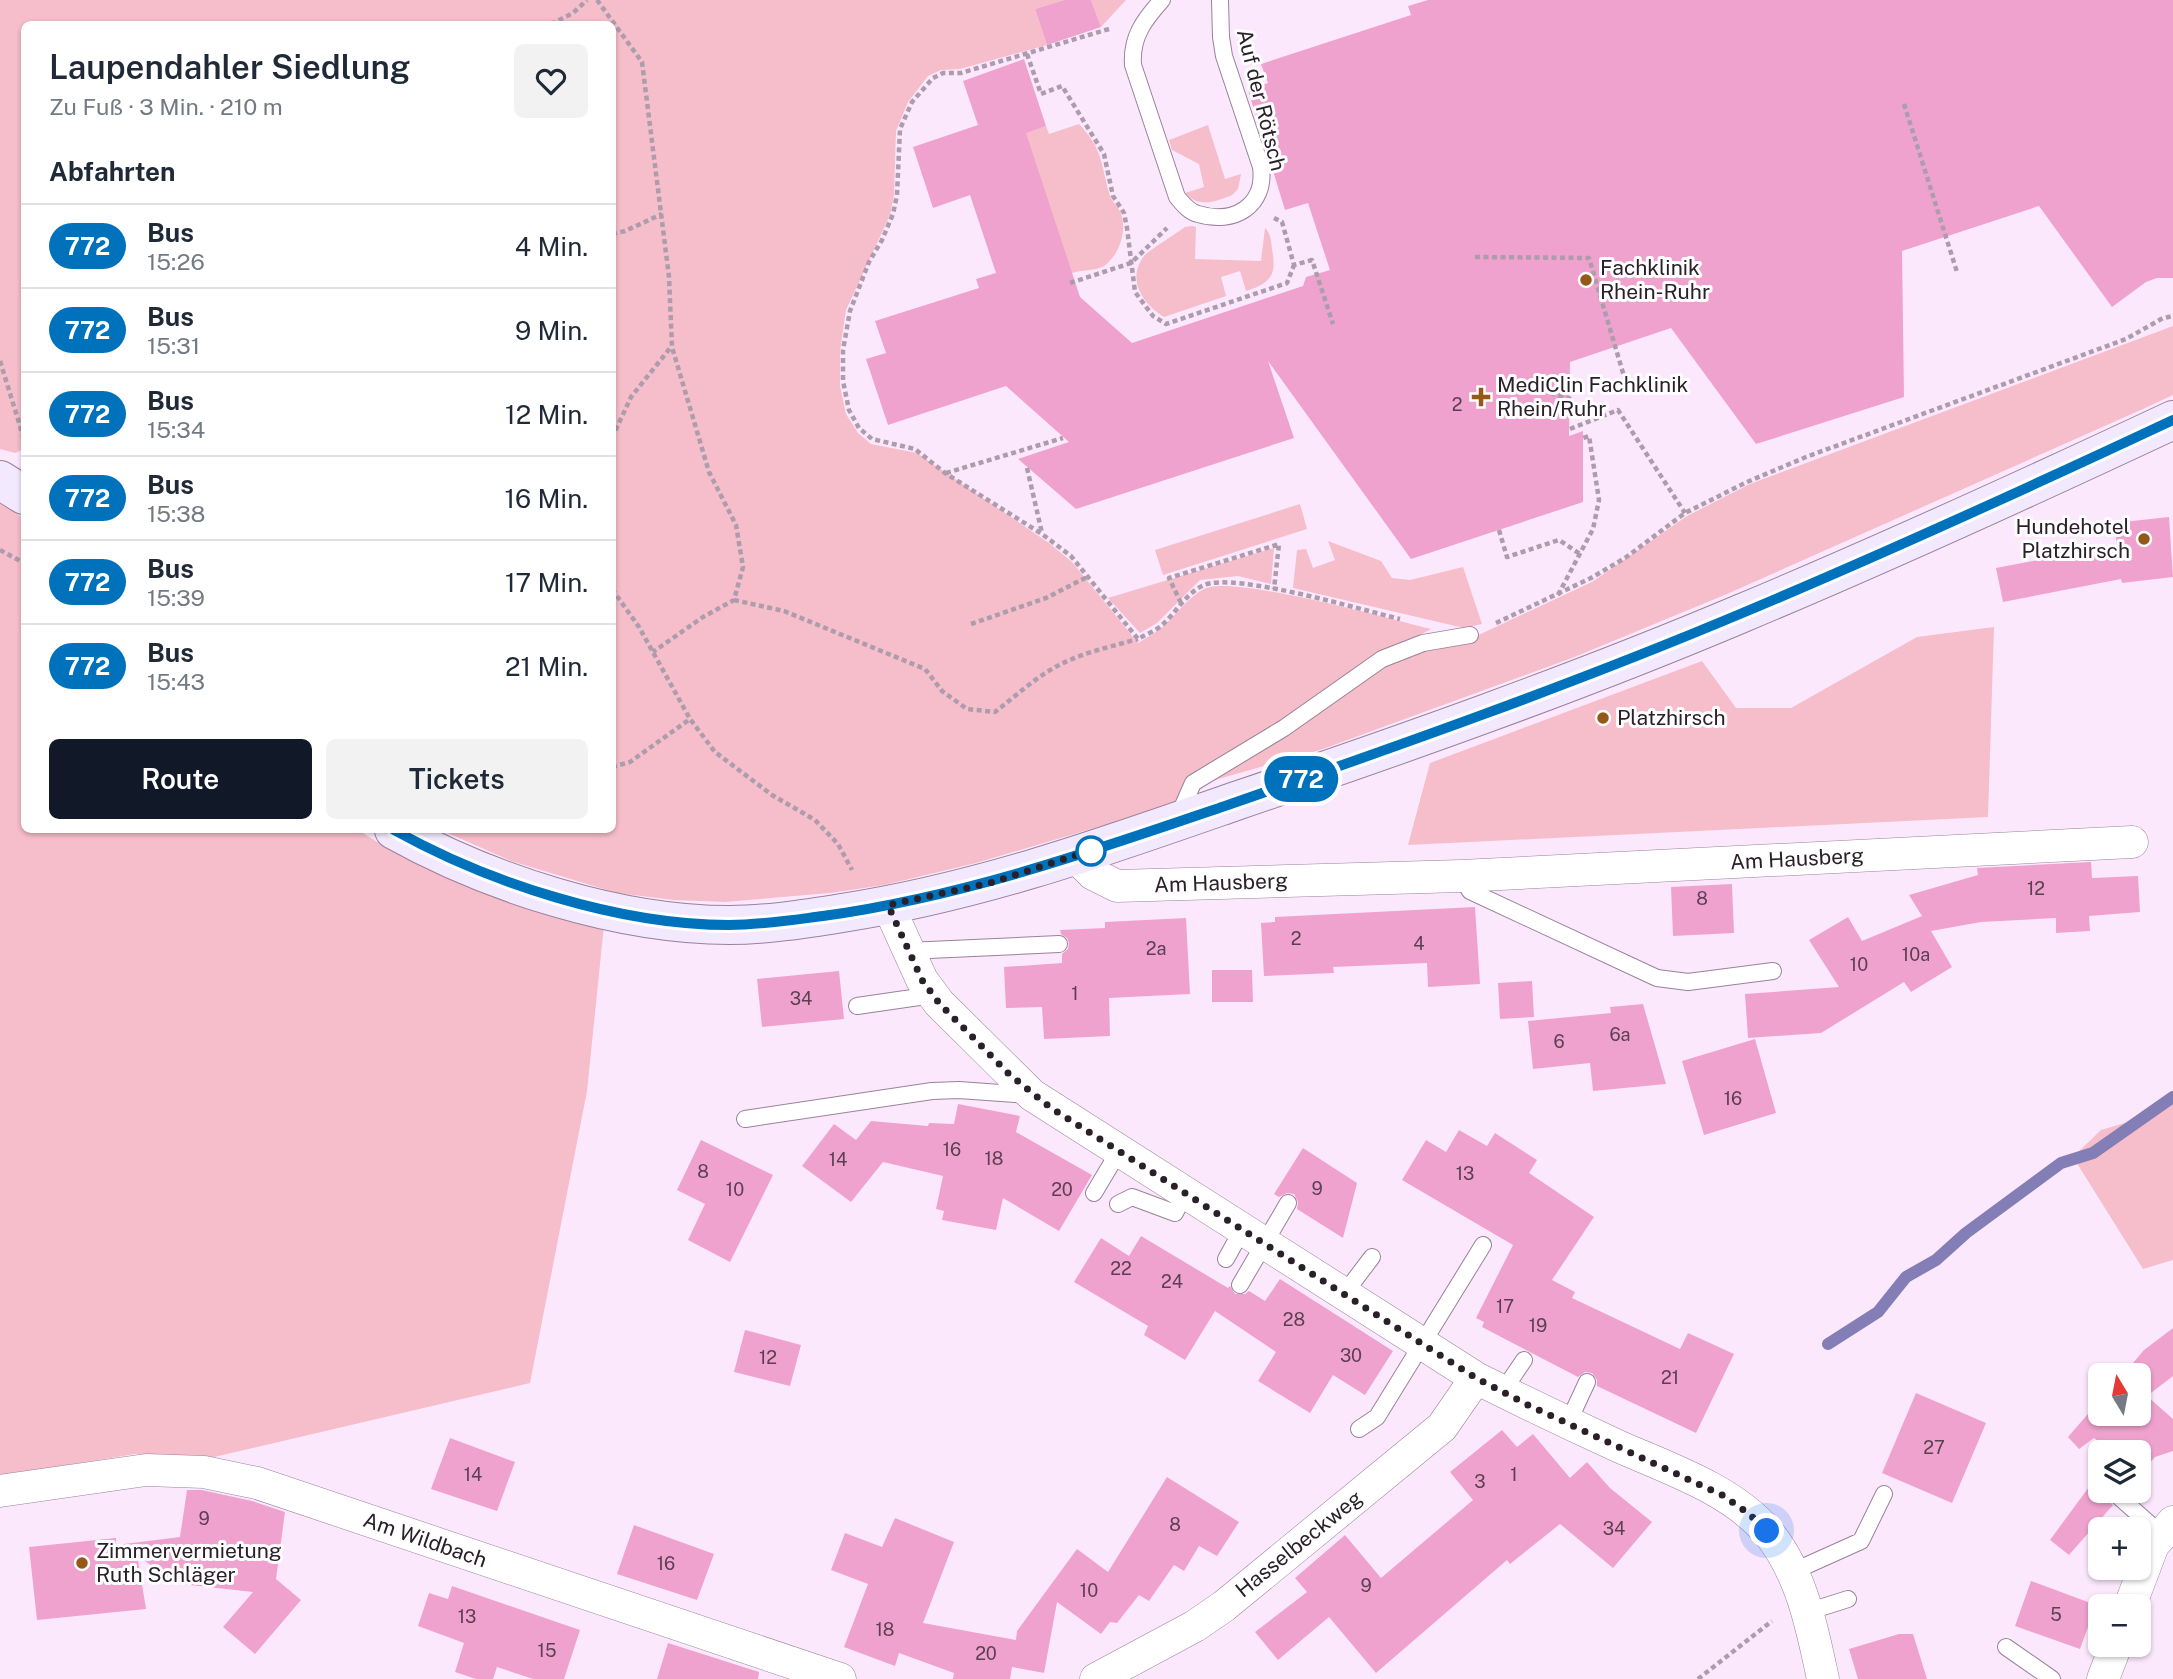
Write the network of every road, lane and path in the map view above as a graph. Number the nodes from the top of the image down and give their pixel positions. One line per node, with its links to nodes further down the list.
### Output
1 (587, 0): 5 (path)
2 (597, 0): 6 (path)
3 (1162, 0): 8 (lane)
4 (1220, 0): 11 (lane, Auf der Rötsch)
5 (557, 21)
6 (612, 21)
7 (616, 26): 13 (path)
8 (1138, 31): 9 (path); 12 (lane)
9 (1027, 54): 16 (path); 34 (path)
10 (1904, 104): 18 (path)
11 (1254, 202): 12 (lane, Auf der Rötsch); 17 (path)
12 (1186, 208): 16 (path)
13 (662, 214): 14 (path); 22 (path)
14 (616, 233)
15 (1475, 257): 24 (path)
16 (1131, 263): 17 (path); 19 (path)
17 (1294, 265): 21 (path)
18 (1957, 272)
19 (1070, 283)
20 (2173, 316): 37 (path)
21 (1333, 324)
22 (672, 347): 30 (path); 47 (path)
23 (0, 361): 28 (path)
24 (1626, 383)
25 (1534, 388): 26 (path)
26 (1571, 400)
27 (2173, 420): 56 (main road)
28 (21, 429)
29 (1570, 429): 37 (path)
30 (616, 430)
31 (1063, 438): 34 (path)
32 (1583, 438): 41 (path)
33 (1027, 468): 39 (path)
34 (945, 473): 39 (path)
35 (0, 480): 36 (main road)
36 (21, 493)
37 (1685, 513): 46 (path)
38 (1499, 530): 41 (path)
39 (1042, 534): 43 (path)
40 (0, 550): 42 (path)
41 (1580, 554): 46 (path)
42 (21, 561)
43 (1087, 576): 50 (path); 52 (path)
44 (1274, 589): 48 (path); 48 (path); 49 (path)
45 (616, 594): 53 (path)
46 (1558, 595): 51 (path)
47 (734, 600): 52 (path); 53 (path)
48 (1181, 603): 52 (path)
49 (1403, 620)
50 (971, 624)
51 (1470, 635): 56 (lane)
52 (1138, 639)
53 (653, 652): 54 (path)
54 (690, 719): 55 (path); 61 (path)
55 (616, 766)
56 (1175, 822): 59 (main road)
57 (400, 833): 61 (main road)
58 (2132, 842): 60 (street, Am Hausberg)
59 (1076, 856): 60 (street, Am Hausberg); 61 (main road)
60 (1461, 876): 64 (lane)
61 (881, 906): 63 (street)
62 (1059, 944): 63 (lane)
63 (907, 951): 65 (street)
64 (1773, 971)
65 (933, 995): 66 (lane); 67 (street)
66 (857, 1006)
67 (1032, 1095): 68 (lane); 69 (street)
68 (745, 1119)
69 (1119, 1151): 70 (lane); 71 (street)
70 (1094, 1193)
71 (1185, 1193): 73 (lane); 74 (street)
72 (1288, 1203): 74 (lane)
73 (1118, 1204)
74 (1253, 1236): 77 (lane); 78 (lane); 79 (street)
75 (1483, 1245): 80 (lane)
76 (1372, 1257): 79 (lane)
77 (1226, 1259)
78 (1240, 1285)
79 (1344, 1294): 80 (street)
80 (1424, 1345): 83 (street); 85 (lane)
81 (1524, 1360): 83 (lane)
82 (1587, 1382): 84 (lane)
83 (1489, 1384): 84 (street); 96 (street, Hasselbeckweg)
84 (1568, 1423): 90 (street)
85 (1359, 1429)
86 (0, 1491): 95 (street, Am Wildbach)
87 (1884, 1494): 90 (lane)
88 (2123, 1503): 89 (lane)
89 (2155, 1543): 91 (street)
90 (1801, 1594): 92 (lane); 97 (path); 98 (street)
91 (2135, 1594)
92 (1849, 1600)
93 (2006, 1647): 99 (lane)
94 (2111, 1657): 100 (street)
95 (840, 1679)
96 (1096, 1679)
97 (1698, 1679)
98 (1823, 1679)
99 (2052, 1679)
100 (2103, 1679)

